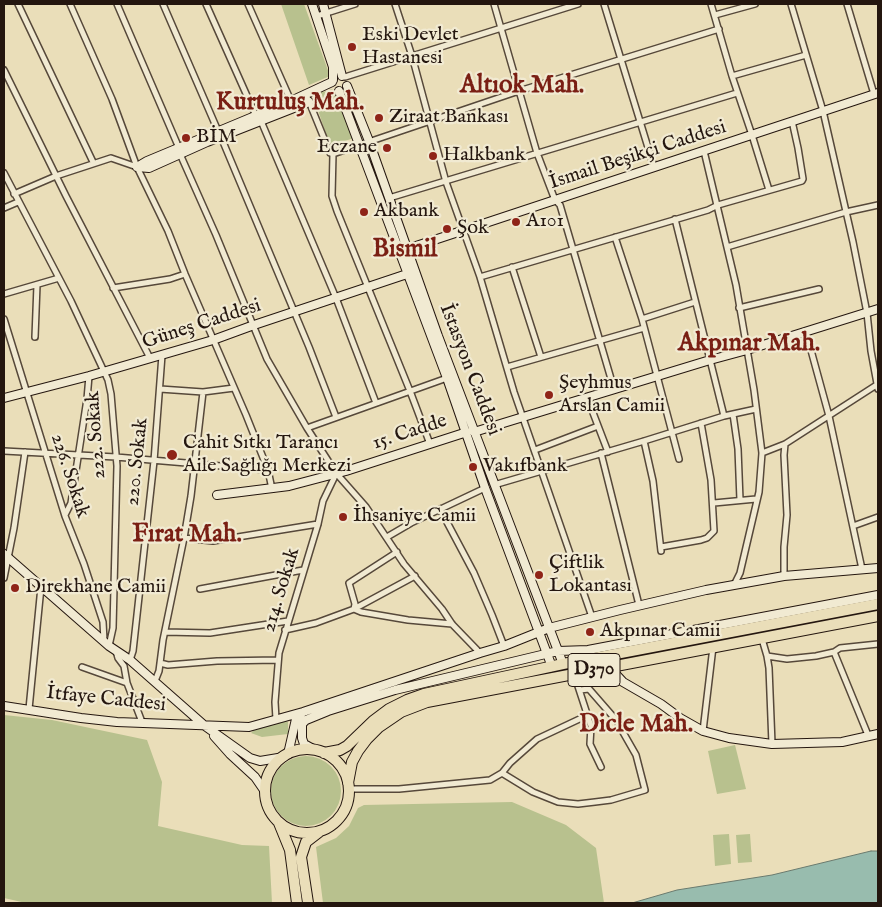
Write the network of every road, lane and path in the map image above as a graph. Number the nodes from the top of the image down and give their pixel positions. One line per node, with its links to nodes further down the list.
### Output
1 (18, 4): 50 (street)
2 (70, 4): 51 (street)
3 (117, 4): 46 (street)
4 (163, 4): 42 (street)
5 (206, 4): 38 (street)
6 (248, 4): 36 (street)
7 (312, 4): 20 (street)
8 (322, 4): 18 (street)
9 (355, 4): 18 (street)
10 (396, 4): 24 (street)
11 (494, 4): 21 (street)
12 (578, 4): 21 (street)
13 (604, 4): 25 (street)
14 (711, 4): 19 (street)
15 (755, 4): 19 (street)
16 (791, 4): 23 (street)
17 (848, 4): 34 (street)
18 (326, 14): 20 (street); 28 (street)
19 (715, 15): 22 (street)
20 (317, 16): 29 (street)
21 (500, 29): 24 (street); 32 (street)
22 (719, 29): 25 (street); 27 (street)
23 (806, 55): 27 (street); 37 (street)
24 (412, 56): 28 (street); 39 (street)
25 (620, 59): 32 (street); 40 (street)
26 (4, 70): 54 (street)
27 (732, 76): 33 (street)
28 (343, 77): 29 (street); 30 (street)
29 (333, 81): 31 (street); 35 (street)
30 (347, 86): 31 (street); 44 (street, İstasyon Caddesi)
31 (339, 91): 45 (street, İstasyon Caddesi)
32 (519, 91): 39 (street); 48 (street)
33 (737, 93): 40 (street); 43 (street)
34 (876, 93): 37 (street, İsmail Beşikçi Caddesi)
35 (308, 98): 36 (street); 38 (street); 49 (street)
36 (291, 101): 38 (street)
37 (823, 111): 41 (street, İsmail Beşikçi Caddesi); 64 (street)
38 (259, 118): 42 (street); 81 (street)
39 (429, 121): 44 (street); 55 (street)
40 (640, 121): 48 (street); 52 (street)
41 (792, 121): 43 (street, İsmail Beşikçi Caddesi); 56 (street)
42 (219, 134): 46 (street); 85 (street)
43 (752, 134): 47 (street, İsmail Beşikçi Caddesi); 56 (street)
44 (368, 140): 45 (street); 58 (street, İstasyon Caddesi)
45 (359, 144): 49 (street); 73 (street, İstasyon Caddesi)
46 (180, 151): 51 (street); 89 (street)
47 (704, 151): 52 (street, İsmail Beşikçi Caddesi); 61 (street)
48 (537, 152): 55 (street); 59 (street)
49 (333, 154): 77 (street)
50 (93, 162): 51 (street); 54 (street)
51 (137, 167): 72 (street)
52 (654, 167): 59 (street, İsmail Beşikçi Caddesi)
53 (4, 173): 57 (street, 222. Sokak)
54 (56, 176): 57 (street); 78 (street)
55 (446, 182): 58 (street); 66 (street)
56 (768, 190): 61 (street)
57 (14, 194): 60 (street, 222. Sokak)
58 (389, 198): 69 (street, İstasyon Caddesi)
59 (555, 200): 66 (street, İsmail Beşikçi Caddesi); 70 (street)
60 (18, 202): 63 (street); 75 (street, 222. Sokak)
61 (718, 205): 65 (street); 68 (street)
62 (878, 205): 64 (street)
63 (4, 208)
64 (846, 212): 68 (street); 86 (street)
65 (675, 219): 67 (street); 82 (street)
66 (463, 231): 69 (street, İsmail Beşikçi Caddesi); 74 (street)
67 (614, 237): 70 (street); 88 (street)
68 (726, 247): 83 (street)
69 (407, 249): 124 (street, İstasyon Caddesi)
70 (573, 250): 71 (street); 94 (street)
71 (512, 267): 74 (street); 97 (street)
72 (185, 274): 78 (street); 93 (street)
73 (407, 274): 77 (street, Güneş Caddesi); 104 (street, İstasyon Caddesi)
74 (480, 277): 100 (street)
75 (58, 278): 76 (street); 101 (street, 222. Sokak)
76 (37, 284): 80 (street); 92 (street)
77 (368, 287): 81 (street, Güneş Caddesi); 109 (street)
78 (113, 288): 98 (street)
79 (819, 289): 83 (street)
80 (4, 294)
81 (336, 298): 85 (street, Güneş Caddesi); 114 (street)
82 (695, 302): 88 (street); 99 (street)
83 (740, 308): 95 (street)
84 (878, 309): 86 (street, 15. Cadde)
85 (293, 312): 89 (street, Güneş Caddesi); 119 (street)
86 (867, 313): 91 (street, 15. Cadde); 105 (street)
87 (4, 319): 110 (street, 226. Sokak)
88 (642, 319): 90 (street)
89 (254, 325): 93 (street, Güneş Caddesi); 123 (street)
90 (644, 328): 94 (street); 103 (street)
91 (806, 332): 95 (street, 15. Cadde); 118 (street)
92 (35, 337)
93 (213, 340): 96 (street, Güneş Caddesi); 106 (street)
94 (601, 340): 97 (street); 108 (street)
95 (747, 350): 99 (street, 15. Cadde); 115 (street)
96 (162, 355): 98 (street, Güneş Caddesi); 107 (street, 220. Sokak)
97 (540, 357): 100 (street)
98 (150, 358): 101 (street, Güneş Caddesi)
99 (710, 360): 103 (street, 15. Cadde); 117 (street)
100 (507, 367): 120 (street)
101 (104, 372): 102 (street, Güneş Caddesi); 137 (street, 222. Sokak)
102 (89, 376): 110 (street, Güneş Caddesi); 136 (street)
103 (657, 376): 108 (street, 15. Cadde); 125 (street)
104 (448, 378): 109 (street); 124 (street, İstasyon Caddesi)
105 (878, 386): 118 (street)
106 (234, 388): 111 (street); 141 (street)
107 (160, 389): 111 (street); 139 (street, 220. Sokak)
108 (614, 389): 112 (street, 15. Cadde)
109 (410, 390): 114 (street); 127 (street)
110 (26, 392): 113 (street, Güneş Caddesi); 133 (street, 226. Sokak)
111 (203, 392): 140 (street)
112 (587, 397): 120 (street, 15. Cadde); 122 (street)
113 (4, 398)
114 (376, 403): 119 (street)
115 (756, 409): 116 (street); 135 (street)
116 (733, 414): 117 (street); 149 (street)
117 (724, 416): 121 (street)
118 (829, 416): 128 (street); 155 (street)
119 (336, 417): 123 (street)
120 (523, 417): 124 (street, 15. Cadde); 130 (street)
121 (701, 423): 125 (street); 150 (street)
122 (598, 426): 130 (street); 132 (street)
123 (307, 428): 143 (street)
124 (470, 432): 127 (street, 15. Cadde); 144 (street, İstasyon Caddesi); 145 (street, İstasyon Caddesi)
125 (672, 432): 126 (street); 138 (street)
126 (644, 441): 132 (street); 150 (street)
127 (430, 444): 143 (street, 15. Cadde)
128 (785, 444): 135 (street); 164 (street)
129 (4, 450): 131 (street)
130 (535, 450): 142 (street)
131 (24, 452): 133 (street); 159 (street)
132 (608, 452): 134 (street)
133 (46, 453): 136 (street); 152 (street, 226. Sokak)
134 (601, 453): 142 (street); 171 (street)
135 (762, 453): 148 (street)
136 (78, 455): 137 (street); 152 (street)
137 (116, 457): 139 (street); 183 (street, 222. Sokak)
138 (679, 459)
139 (154, 461): 140 (street); 191 (street, 220. Sokak)
140 (194, 464): 141 (street); 157 (street)
141 (268, 470): 146 (street)
142 (542, 470): 144 (street); 174 (street)
143 (336, 473): 146 (street, 15. Cadde); 154 (street, 214. Sokak); 156 (street)
144 (494, 484): 177 (street, İstasyon Caddesi)
145 (485, 488): 151 (street); 180 (street, İstasyon Caddesi)
146 (272, 489): 147 (street, 15. Cadde)
147 (217, 496)
148 (756, 499): 149 (street); 166 (street)
149 (740, 500): 150 (street)
150 (714, 503)
151 (440, 509): 156 (street); 184 (street)
152 (65, 516): 183 (street, 226. Sokak)
153 (878, 517): 155 (street)
154 (318, 524): 157 (street); 162 (street, 214. Sokak)
155 (853, 526): 161 (street)
156 (387, 537): 158 (street)
157 (184, 538): 179 (street)
158 (396, 552): 163 (street); 172 (street)
159 (6, 556): 165 (street); 167 (street)
160 (878, 568): 161 (street, İtfaye Caddesi)
161 (862, 569): 164 (street, İtfaye Caddesi)
162 (303, 570): 168 (street); 175 (street, 214. Sokak)
163 (415, 576): 172 (street); 176 (street)
164 (784, 576): 166 (street, İtfaye Caddesi)
165 (4, 578)
166 (734, 585): 171 (street, İtfaye Caddesi)
167 (41, 586): 183 (street); 203 (street)
168 (200, 588)
169 (878, 595): 186 (street)
170 (878, 604): 194 (highway, D370)
171 (639, 605): 174 (street, İtfaye Caddesi)
172 (354, 609): 176 (street); 178 (street)
173 (878, 616): 181 (highway, D370)
174 (592, 617): 177 (street, İtfaye Caddesi)
175 (288, 621): 178 (street, 214. Sokak); 179 (street)
176 (452, 624): 188 (street)
177 (549, 628): 180 (street, İtfaye Caddesi); 186 (street, İstasyon Caddesi)
178 (285, 630): 192 (street, 214. Sokak)
179 (165, 632): 193 (street)
180 (540, 632): 184 (street, İtfaye Caddesi); 189 (street, İstasyon Caddesi)
181 (762, 639): 185 (highway, D370); 190 (street)
182 (878, 644): 187 (street)
183 (110, 646): 191 (street); 200 (street, 226. Sokak)
184 (504, 646): 188 (street, İtfaye Caddesi)
185 (713, 648): 197 (highway, D370); 209 (street)
186 (558, 651): 189 (street); 194 (street, İstasyon Caddesi)
187 (834, 652): 190 (street); 211 (street)
188 (480, 653): 204 (street, İtfaye Caddesi)
189 (547, 654): 196 (street, İstasyon Caddesi); 213 (street)
190 (767, 656): 212 (street)
191 (130, 660): 199 (street)
192 (278, 660): 193 (street); 206 (street, 214. Sokak)
193 (160, 663): 199 (street)
194 (563, 664): 196 (highway, D370)
195 (82, 667): 200 (street)
196 (552, 667): 213 (highway, D370)
197 (610, 668): 198 (highway, D370); 209 (street)
198 (574, 674): 201 (street); 217 (highway, D370)
199 (155, 681): 208 (street)
200 (127, 683): 207 (street, 226. Sokak)
201 (580, 690): 205 (street); 216 (street)
202 (4, 706): 203 (street, İtfaye Caddesi)
203 (29, 709): 207 (street, İtfaye Caddesi)
204 (303, 712): 206 (street, İtfaye Caddesi); 214 (street)
205 (588, 715): 215 (street); 216 (street)
206 (276, 719): 208 (street, İtfaye Caddesi)
207 (142, 722): 208 (street, İtfaye Caddesi)
208 (205, 726): 214 (street); 218 (street)
209 (704, 731): 212 (street)
210 (878, 734): 211 (street)
211 (868, 735): 212 (street)
212 (772, 744)
213 (320, 752): 214 (highway); 217 (highway)
214 (286, 756): 218 (highway)
215 (601, 767)
216 (502, 773): 217 (street)
217 (349, 786): 220 (highway)
218 (266, 793): 219 (highway)
219 (278, 820): 220 (highway); 221 (highway)
220 (320, 832): 222 (highway)
221 (297, 903)
222 (308, 903)

